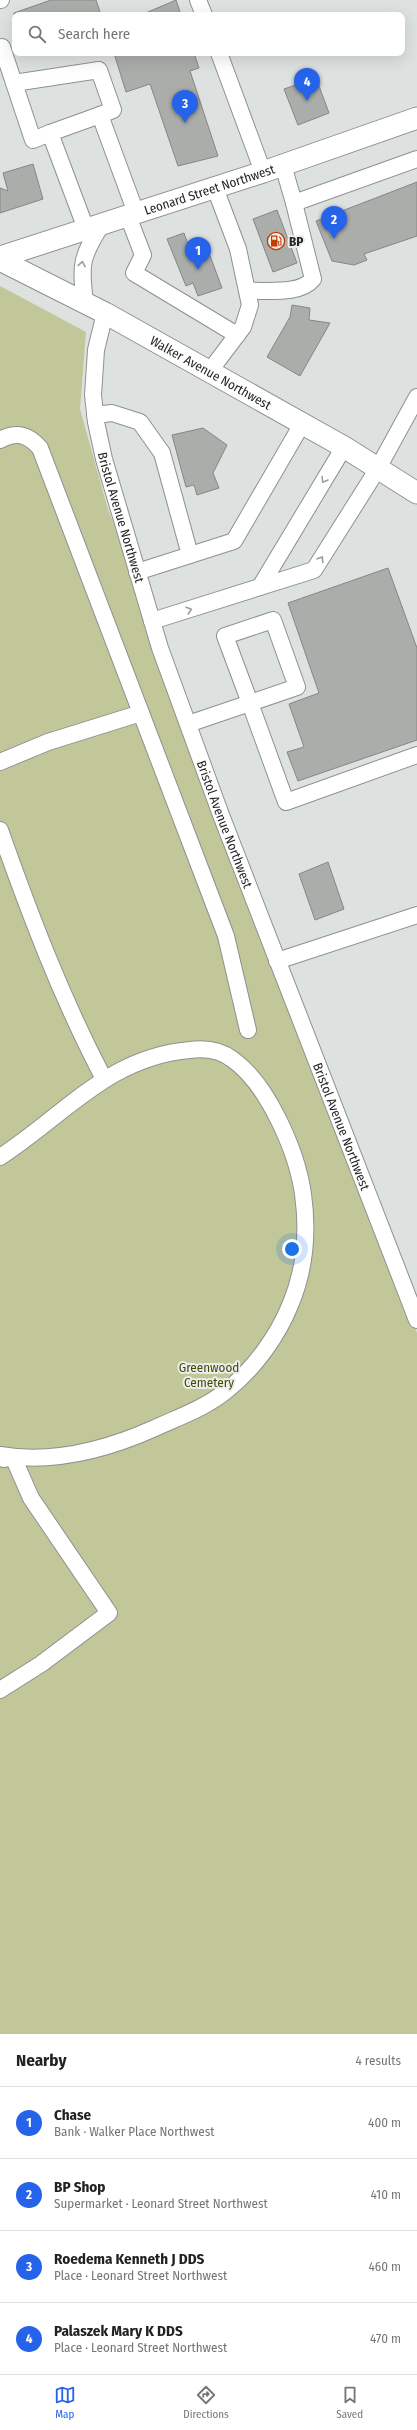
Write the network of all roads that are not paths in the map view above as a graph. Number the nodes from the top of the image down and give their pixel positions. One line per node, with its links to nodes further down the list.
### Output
1 (198, 0): 2 (street)
2 (203, 12)
3 (1, 44): 5 (street)
4 (220, 56): 11 (street)
5 (14, 83): 6 (street); 8 (street)
6 (100, 115): 8 (street); 14 (street)
7 (417, 118): 10 (main road, Leonard Street Northwest)
8 (50, 133): 15 (street)
9 (417, 159): 13 (street)
10 (283, 165): 11 (main road, Leonard Street Northwest); 13 (street)
11 (263, 172): 12 (main road, Leonard Street Northwest)
12 (215, 188): 14 (main road, Leonard Street Northwest); 17 (street)
13 (294, 203): 17 (street)
14 (132, 214): 15 (main road, Leonard Street Northwest); 20 (street)
15 (94, 227): 16 (main road, Leonard Street Northwest); 18 (street, one-way to 15)
16 (0, 258): 18 (main road, Walker Avenue Northwest)
17 (248, 291): 20 (street)
18 (85, 303): 19 (main road, Walker Avenue Northwest)
19 (105, 313): 21 (main road, Walker Avenue Northwest); 23 (street, Bristol Avenue Northwest)
20 (237, 335): 21 (street)
21 (209, 372): 24 (main road, Walker Avenue Northwest)
22 (417, 397): 27 (street)
23 (95, 415): 29 (street); 30 (street, Bristol Avenue Northwest)
24 (302, 424): 26 (main road, Walker Avenue Northwest); 29 (street)
25 (0, 440): 34 (street)
26 (344, 447): 27 (main road, Walker Avenue Northwest); 31 (street, one-way to 31)
27 (377, 470): 28 (main road, Walker Avenue Northwest); 31 (street, one-way to 27)
28 (417, 493)
29 (190, 555): 30 (street)
30 (138, 572): 32 (street, Bristol Avenue Northwest)
31 (260, 587): 32 (street, one-way to 31)
32 (152, 622): 35 (street, Bristol Avenue Northwest)
33 (250, 703): 33 (street); 35 (street); 36 (street)
34 (141, 713): 37 (street); 41 (street)
35 (188, 724): 40 (street, Bristol Avenue Northwest)
36 (417, 755)
37 (0, 762)
38 (0, 830): 42 (street)
39 (417, 916): 40 (street)
40 (277, 961): 44 (street, Bristol Avenue Northwest)
41 (248, 1030)
42 (104, 1078): 43 (street); 45 (street)
43 (0, 1157)
44 (417, 1320)
45 (4, 1457): 46 (street)
46 (0, 1690)

